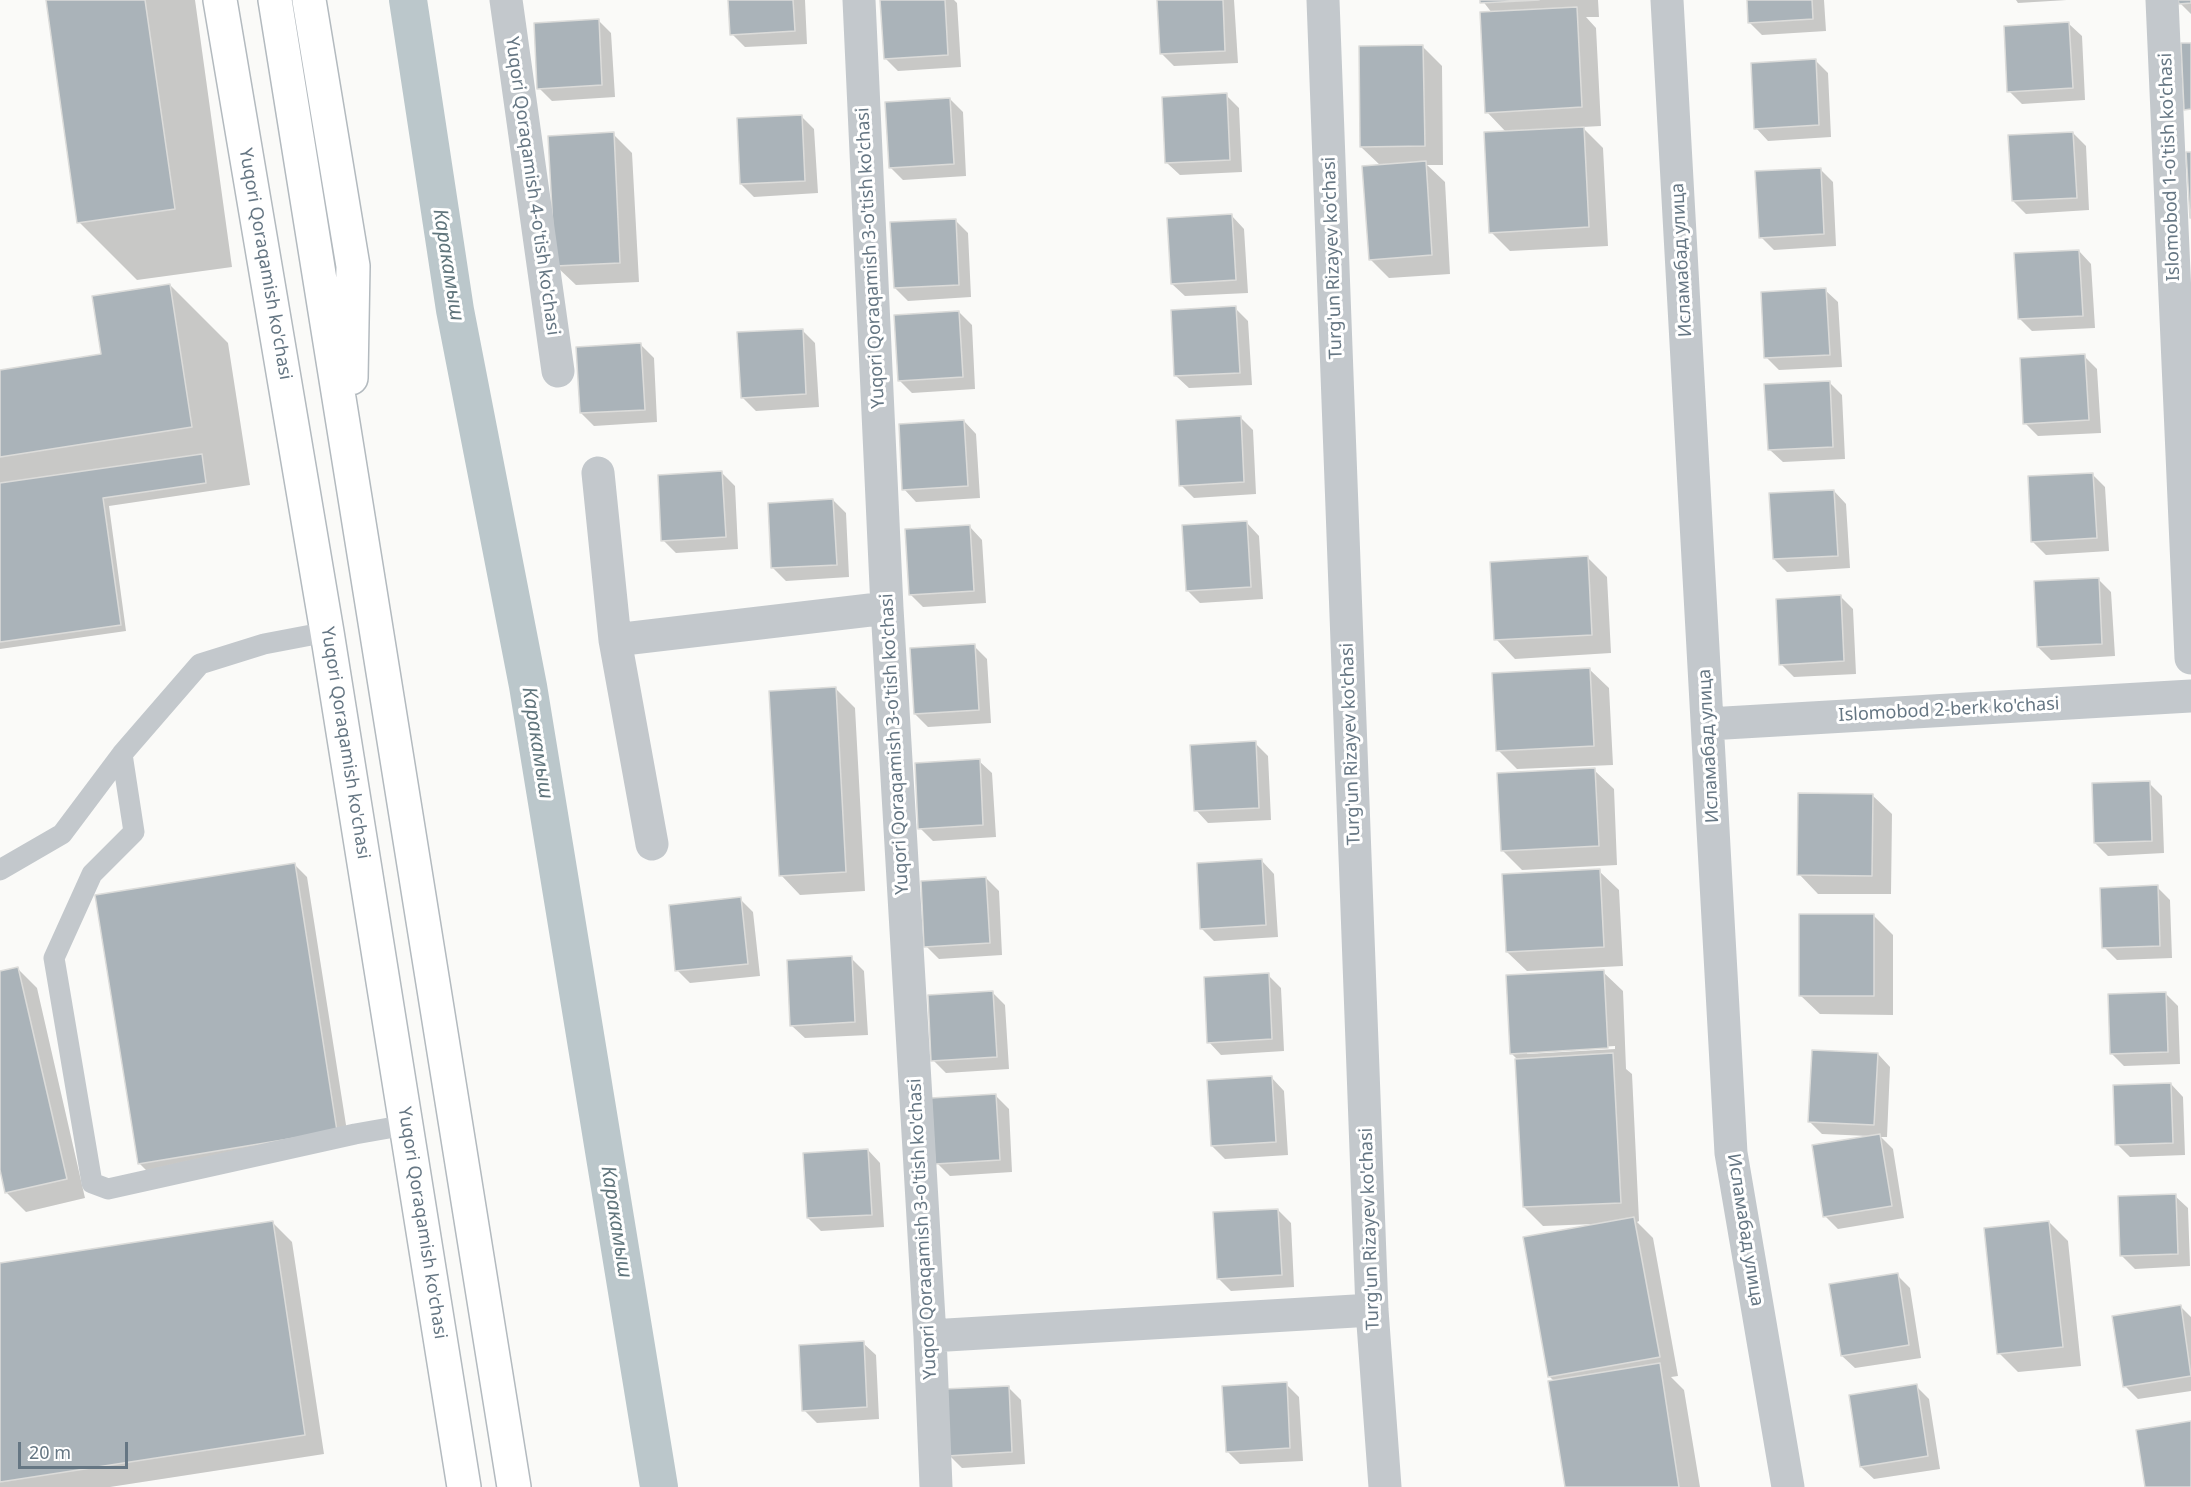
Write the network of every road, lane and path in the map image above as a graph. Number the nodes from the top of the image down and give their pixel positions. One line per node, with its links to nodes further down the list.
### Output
1 (220, 0): 13 (main road, Yuqori Qoraqamish ko'chasi)
2 (274, 0): 10 (main road)
3 (309, 0): 10 (main road)
4 (506, 0): 9 (street, Yuqori Qoraqamish 4-o'tish ko'chasi)
5 (859, 0): 12 (street, Yuqori Qoraqamish 3-o'tish ko'chasi)
6 (1323, 0): 22 (street, Turg'un Rizayev ko'chasi)
7 (1667, 0): 17 (street, Исламабад улица)
8 (2162, 0): 15 (street, Islomobod 1-o'tish ko'chasi)
9 (558, 371)
10 (350, 470): 25 (main road)
11 (598, 473): 14 (street)
12 (887, 608): 14 (street); 23 (street, Yuqori Qoraqamish 3-o'tish ko'chasi)
13 (327, 632): 18 (lane); 21 (main road, Yuqori Qoraqamish ko'chasi)
14 (615, 640): 19 (street)
15 (2191, 658)
16 (2191, 696): 17 (street, Islomobod 2-berk ko'chasi)
17 (1708, 724): 28 (street, Исламабад улица)
18 (122, 754): 20 (lane); 21 (lane)
19 (652, 844)
20 (0, 870)
21 (406, 1125): 24 (main road, Yuqori Qoraqamish ko'chasi)
22 (1372, 1310): 23 (street); 27 (street, Turg'un Rizayev ko'chasi)
23 (930, 1336): 26 (street, Yuqori Qoraqamish 3-o'tish ko'chasi)
24 (464, 1487)
25 (514, 1487)
26 (936, 1487)
27 (1385, 1487)
28 (1788, 1487)

